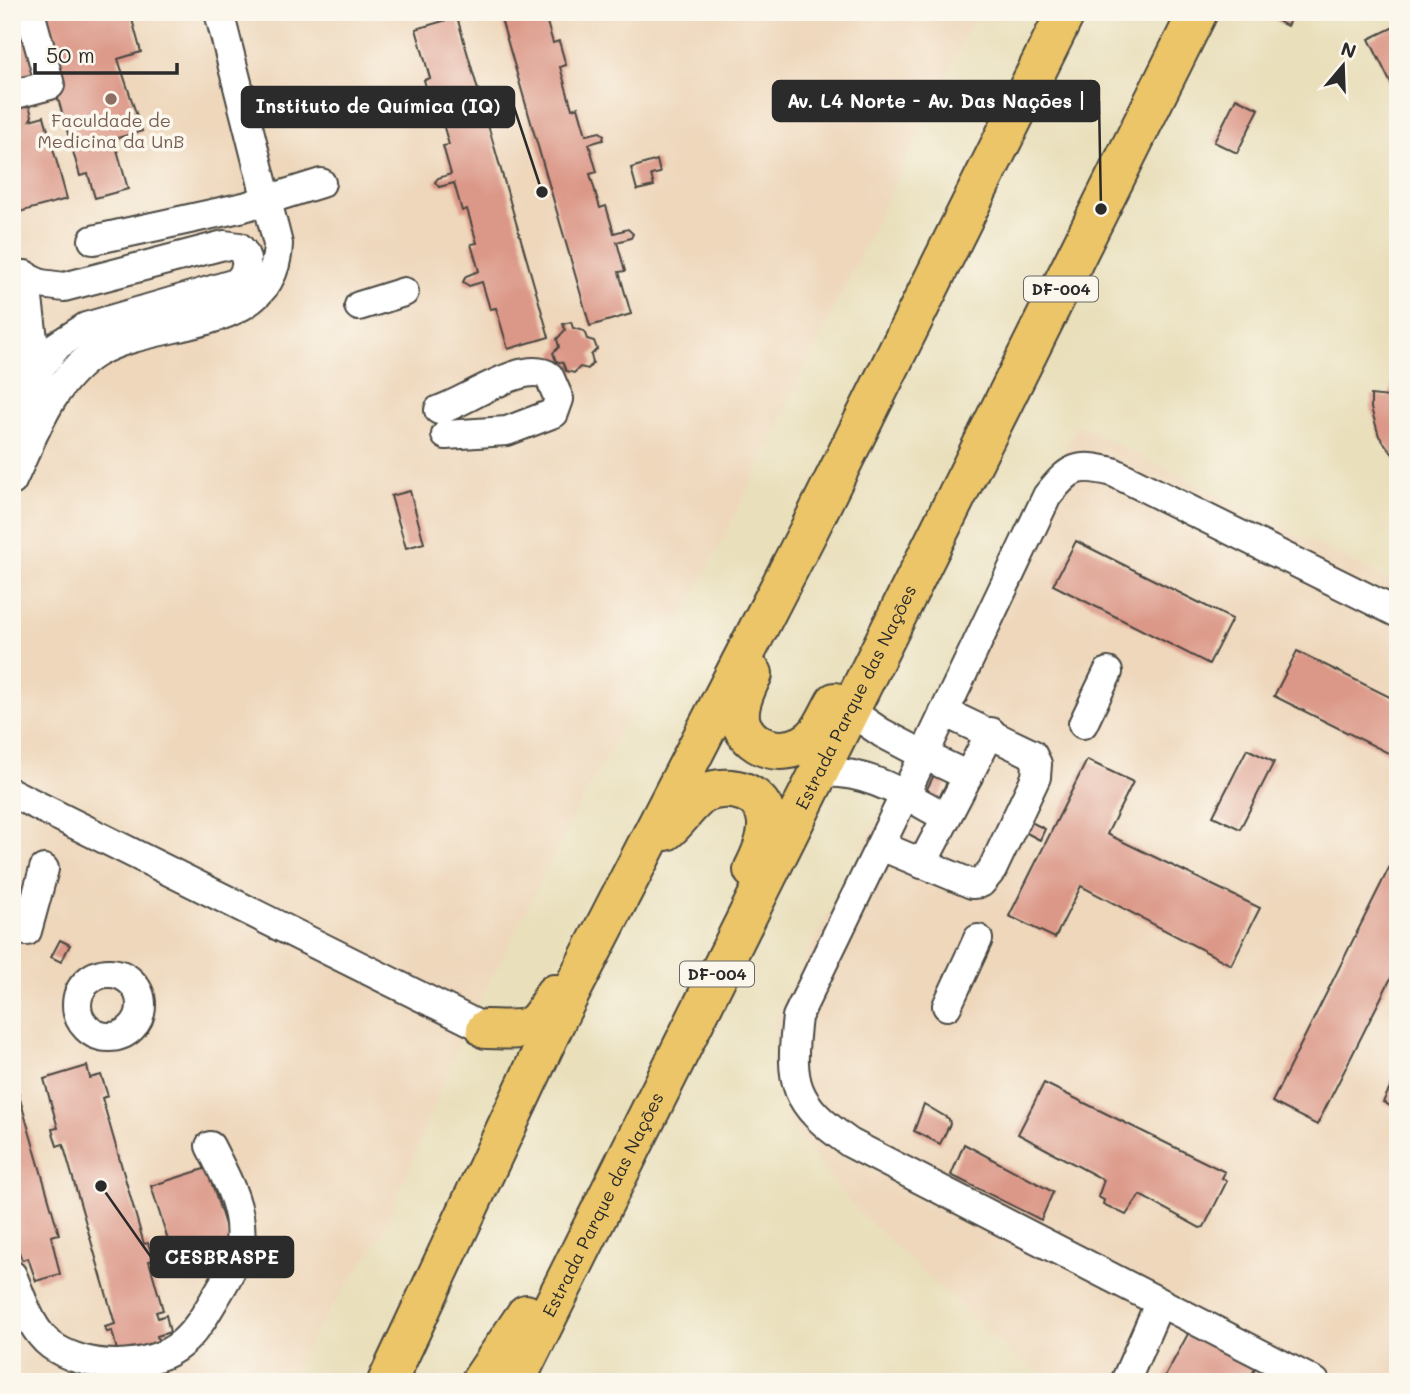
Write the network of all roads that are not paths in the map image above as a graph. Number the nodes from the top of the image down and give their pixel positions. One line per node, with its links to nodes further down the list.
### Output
1 (30, 12): 6 (street)
2 (219, 12): 9 (street)
3 (1049, 12): 7 (highway)
4 (1066, 12): 7 (highway)
5 (1198, 12): 19 (highway, Estrada Parque das Nações / DF-004)
6 (12, 95)
7 (1023, 103): 18 (highway)
8 (321, 183): 9 (street)
9 (267, 201): 10 (street); 15 (street)
10 (93, 240)
11 (19, 273): 14 (street); 14 (street)
12 (404, 292): 13 (street)
13 (359, 306)
14 (25, 368): 15 (street); 16 (street)
15 (48, 405): 16 (street)
16 (28, 447): 17 (street)
17 (12, 481)
18 (808, 532): 19 (highway); 32 (highway)
19 (923, 566): 22 (highway, Estrada Parque das Nações / DF-004)
20 (1398, 613): 23 (street)
21 (1108, 671): 24 (street)
22 (851, 712): 26 (street); 27 (highway, Estrada Parque das Nações / DF-004)
23 (944, 712): 25 (street); 26 (street)
24 (1083, 724)
25 (991, 733): 28 (street); 34 (street)
26 (924, 755): 28 (street); 30 (street)
27 (820, 772): 30 (street); 39 (highway, Estrada Parque das Nações / DF-004)
28 (968, 776): 31 (street)
29 (12, 793): 40 (street)
30 (906, 797): 31 (street); 33 (street)
31 (947, 817): 34 (street)
32 (650, 839): 39 (highway); 40 (highway); 43 (highway)
33 (881, 846): 34 (street); 45 (street)
34 (922, 864)
35 (44, 869): 36 (street)
36 (27, 931)
37 (978, 939): 38 (street)
38 (947, 1006)
39 (695, 1016): 42 (highway, Estrada Parque das Nações / DF-004)
40 (486, 1029): 43 (highway)
41 (209, 1146): 44 (street)
42 (617, 1177): 48 (highway); 49 (highway, Estrada Parque das Nações / DF-004)
43 (440, 1270): 47 (highway)
44 (12, 1275)
45 (1159, 1304): 46 (street); 50 (street)
46 (1297, 1378)
47 (387, 1382)
48 (480, 1382)
49 (515, 1382)
50 (1125, 1382)

